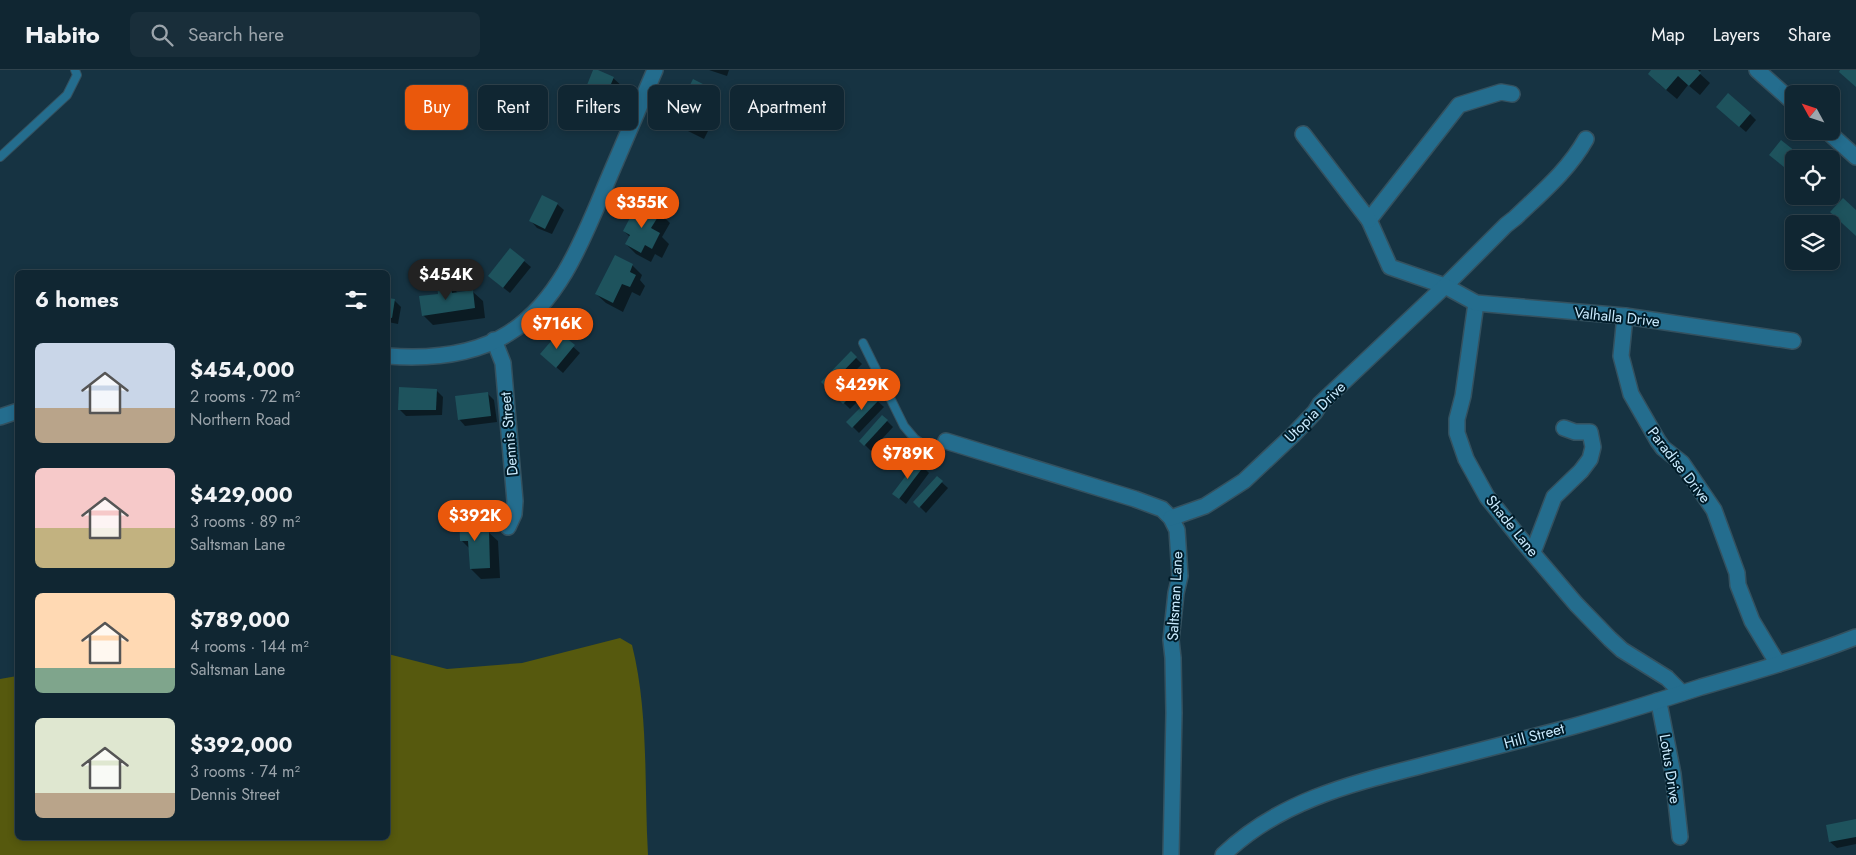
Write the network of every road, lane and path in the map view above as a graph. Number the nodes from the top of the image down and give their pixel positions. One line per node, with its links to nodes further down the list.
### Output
1 (75, 70): 9 (lane)
2 (655, 70): 15 (street)
3 (1757, 70): 5 (street)
4 (1512, 94): 11 (street)
5 (1785, 95)
6 (1303, 134): 11 (street, Valhalla Drive)
7 (1586, 139): 12 (street)
8 (1837, 140): 10 (street)
9 (0, 157)
10 (1856, 157)
11 (1369, 220): 12 (street, Valhalla Drive)
12 (1445, 286): 13 (street, Valhalla Drive); 23 (street, Utopia Drive)
13 (1476, 304): 14 (street, Valhalla Drive); 25 (street, Shade Lane)
14 (1625, 316): 16 (street, Valhalla Drive); 27 (street, Paradise Drive)
15 (494, 340): 18 (street); 24 (street, Dennis Street)
16 (1793, 341)
17 (863, 343): 22 (lane)
18 (390, 356)
19 (15, 412): 20 (street)
20 (0, 417)
21 (1564, 428): 25 (street)
22 (946, 440): 23 (street)
23 (1171, 518): 31 (street, Saltsman Lane)
24 (508, 527)
25 (1533, 552): 28 (street, Shade Lane)
26 (1856, 637): 27 (street, Hill Street)
27 (1778, 664): 28 (street, Hill Street)
28 (1682, 693): 29 (street, Hill Street)
29 (1657, 701): 30 (street, Lotus Drive); 32 (street, Hill Street)
30 (1680, 837)
31 (1171, 855)
32 (1223, 855)

